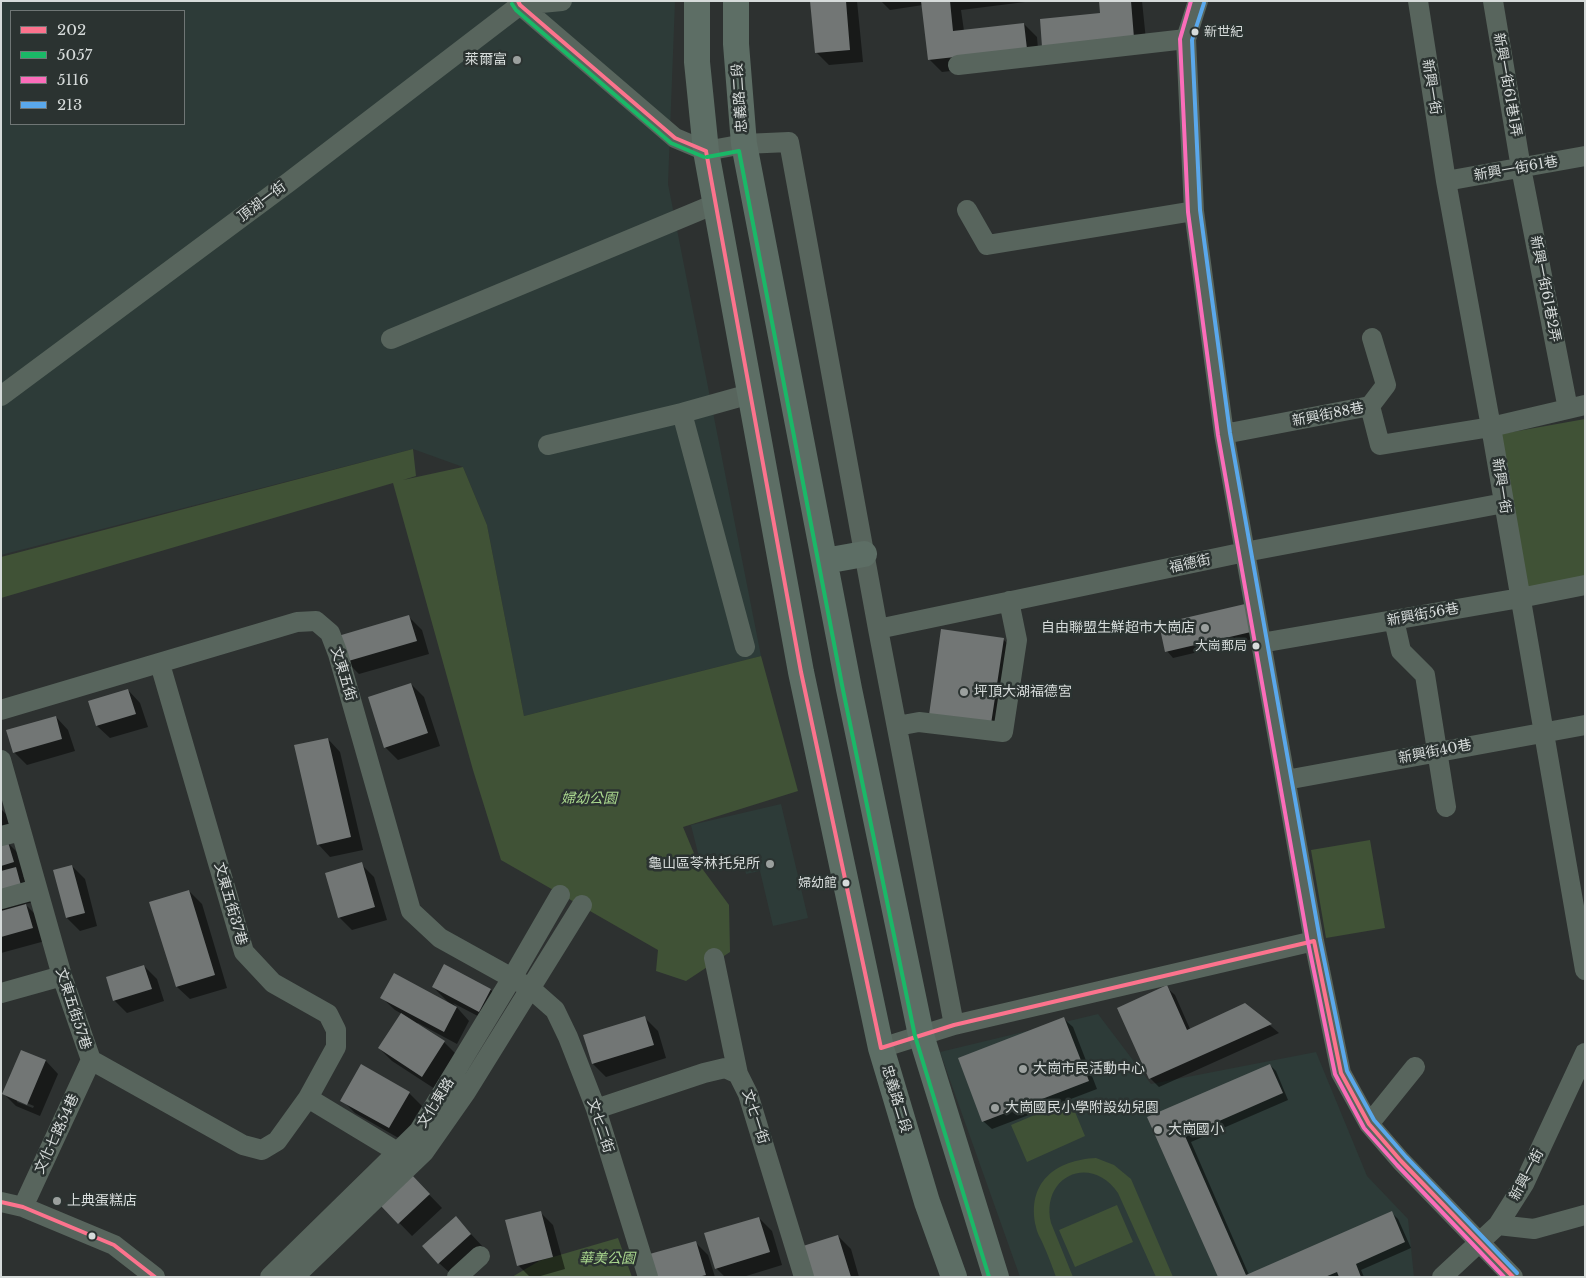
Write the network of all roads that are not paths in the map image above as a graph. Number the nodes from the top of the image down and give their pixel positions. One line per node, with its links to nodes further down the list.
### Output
1 (562, 1): 7 (street)
2 (697, 1): 11 (main road, 忠義路二段)
3 (736, 1): 10 (main road, 忠義路二段)
4 (1198, 1): 8 (street)
5 (1418, 1): 14 (street, 新興一街)
6 (1493, 1): 13 (street, 新興一街61巷1弄)
7 (519, 3): 11 (street); 20 (street, 頂湖一街)
8 (1186, 39): 9 (street); 17 (street)
9 (958, 65)
10 (744, 144): 11 (street); 30 (street); 31 (main road, 忠義路二段)
11 (706, 151): 15 (main road, 忠義路二段)
12 (1585, 156): 13 (street, 新興一街61巷)
13 (1521, 168): 14 (street, 新興一街61巷); 23 (street, 新興一街61巷2弄)
14 (1446, 181): 25 (street, 新興一街)
15 (715, 204): 19 (street); 21 (main road, 忠義路二段)
16 (967, 210): 17 (street)
17 (1194, 211): 26 (street)
18 (1372, 338): 22 (street)
19 (391, 339)
20 (2, 394)
21 (750, 394): 24 (street); 63 (main road, 忠義路二段)
22 (1370, 406): 25 (street, 新興街88巷); 26 (street, 新興街88巷)
23 (1576, 407): 25 (street)
24 (682, 413): 27 (street); 38 (street)
25 (1491, 427): 28 (street, 新興一街)
26 (1224, 434): 29 (street)
27 (548, 445)
28 (1504, 503): 29 (street, 福德街); 33 (street, 新興一街)
29 (1245, 552): 34 (street, 福德街); 37 (street)
30 (864, 554): 31 (main road); 36 (street)
31 (825, 561): 62 (main road, 忠義路二段)
32 (1585, 585): 33 (street, 新興街56巷)
33 (1520, 598): 35 (street, 新興街56巷); 43 (street, 新興一街)
34 (1009, 601): 36 (street, 福德街); 42 (street)
35 (1394, 620): 37 (street, 新興街56巷); 44 (street)
36 (878, 629): 42 (street)
37 (1261, 643): 46 (street)
38 (745, 647)
39 (160, 664): 40 (street, 文東五街); 58 (street, 文東五街); 68 (street, 文東五街37巷)
40 (1, 710)
41 (1585, 725): 43 (street, 新興街40巷)
42 (897, 726): 61 (street)
43 (1544, 732): 44 (street, 新興街40巷); 56 (street, 新興一街)
44 (1438, 752): 46 (street, 新興街40巷); 47 (street)
45 (1, 760): 48 (street, 文東五街57巷)
46 (1286, 780): 54 (street)
47 (1446, 807)
48 (21, 831): 49 (street); 50 (street, 文東五街57巷)
49 (1, 836)
50 (37, 889): 52 (street); 57 (street, 文東五街57巷)
51 (560, 895): 58 (street, 文化東路)
52 (1, 899)
53 (582, 906): 59 (street, 文化東路)
54 (1314, 941): 61 (street); 70 (street)
55 (714, 958): 67 (street)
56 (1585, 970)
57 (62, 976): 60 (street); 65 (street, 文東五街57巷)
58 (512, 978): 59 (street, 文東五街); 71 (street, 文化東路)
59 (530, 988): 69 (street, 文七二街); 71 (street, 文化東路)
60 (1, 994)
61 (954, 1026): 62 (street)
62 (921, 1035): 63 (street); 85 (main road, 忠義路二段)
63 (881, 1048): 84 (main road, 忠義路二段)
64 (1585, 1053): 75 (street, 新興一街)
65 (90, 1060): 68 (street, 文東五街57巷); 73 (street, 文化七路54巷)
66 (1415, 1068): 70 (street)
67 (738, 1074): 69 (street, 文七一街); 83 (street, 文七一街)
68 (308, 1098): 71 (street)
69 (596, 1109): 82 (street, 文七二街)
70 (1369, 1124): 76 (street)
71 (406, 1157): 79 (street, 文化東路); 80 (street, 文化東路)
72 (1, 1202): 73 (street)
73 (23, 1207): 78 (street)
74 (1585, 1215): 75 (street)
75 (1498, 1224): 76 (street, 新興一街)
76 (1479, 1242): 86 (street, 新興一街); 87 (street)
77 (480, 1256): 81 (street)
78 (155, 1277)
79 (270, 1277)
80 (294, 1277)
81 (457, 1277)
82 (648, 1277)
83 (804, 1277)
84 (954, 1277)
85 (996, 1277)
86 (1442, 1277)
87 (1513, 1277)

